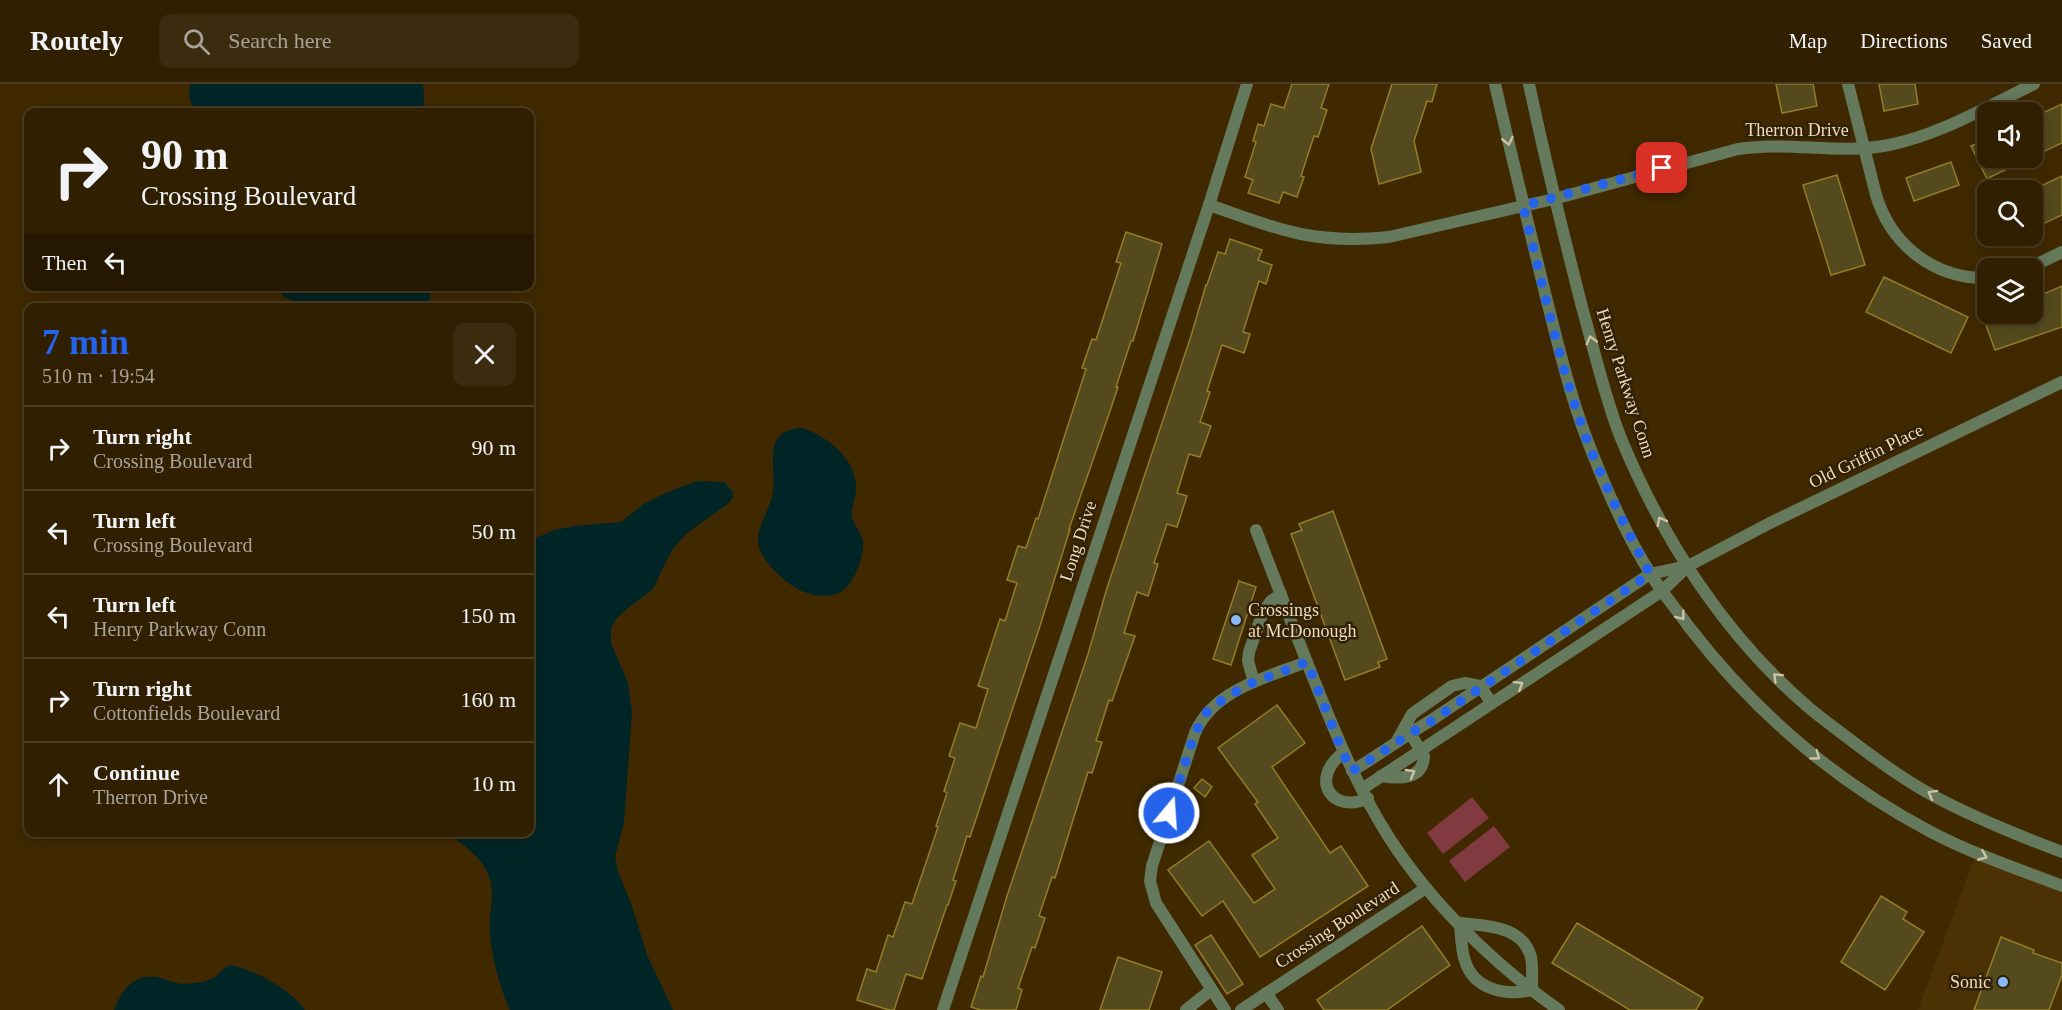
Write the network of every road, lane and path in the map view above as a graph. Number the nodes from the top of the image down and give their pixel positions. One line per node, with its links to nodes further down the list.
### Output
1 (1247, 84): 8 (street, Long Drive)
2 (1495, 84): 9 (street, one-way to 9)
3 (1529, 84): 7 (street, Henry Parkway Conn)
4 (1848, 84): 6 (street)
5 (2034, 84): 6 (street, Therron Drive)
6 (1864, 147): 7 (street, Therron Drive); 12 (street)
7 (1554, 199): 9 (street, Therron Drive); 15 (street, Henry Parkway Conn, one-way to 7)
8 (1209, 205): 9 (street, Therron Drive); 42 (street, Long Drive)
9 (1523, 206): 16 (street)
10 (2062, 252): 11 (street)
11 (2043, 261)
12 (1977, 277)
13 (2062, 382): 15 (street, Old Griffin Place)
14 (1256, 531): 18 (street, Crossing Boulevard)
15 (1688, 566): 16 (street); 17 (street); 35 (street, Henry Parkway Conn, one-way to 15)
16 (1650, 574): 17 (street); 19 (street)
17 (1662, 591): 20 (street); 36 (street, one-way to 36)
18 (1281, 594): 21 (street, Crossing Boulevard); 22 (street)
19 (1554, 639): 20 (street); 23 (street)
20 (1564, 657): 25 (street, one-way to 20)
21 (1307, 662): 22 (street); 31 (street, Crossing Boulevard)
22 (1254, 682): 39 (street)
23 (1480, 686): 24 (street); 25 (street); 26 (street)
24 (1431, 700): 26 (street); 29 (street)
25 (1491, 702): 27 (street)
26 (1441, 713): 27 (street); 28 (street)
27 (1452, 728): 30 (street)
28 (1410, 733): 29 (street); 30 (street)
29 (1396, 742): 32 (street)
30 (1420, 749): 33 (street); 33 (street, one-way to 30)
31 (1343, 753): 32 (street, Crossing Boulevard); 34 (street)
32 (1352, 771): 34 (street, Crossing Boulevard)
33 (1381, 776): 34 (street)
34 (1365, 794): 37 (street, Crossing Boulevard)
35 (2062, 852)
36 (2062, 886)
37 (1426, 888): 38 (street, Crossing Boulevard); 41 (street, Crossing Boulevard)
38 (1460, 923): 40 (street, Crossing Boulevard); 40 (street); 40 (street)
39 (1211, 990): 43 (street); 44 (street)
40 (1532, 990): 47 (street, Crossing Boulevard)
41 (1266, 993): 45 (street, Crossing Boulevard); 46 (street, Crossing Boulevard)
42 (943, 1010)
43 (1186, 1010)
44 (1225, 1010)
45 (1241, 1010)
46 (1278, 1010)
47 (1559, 1010)

